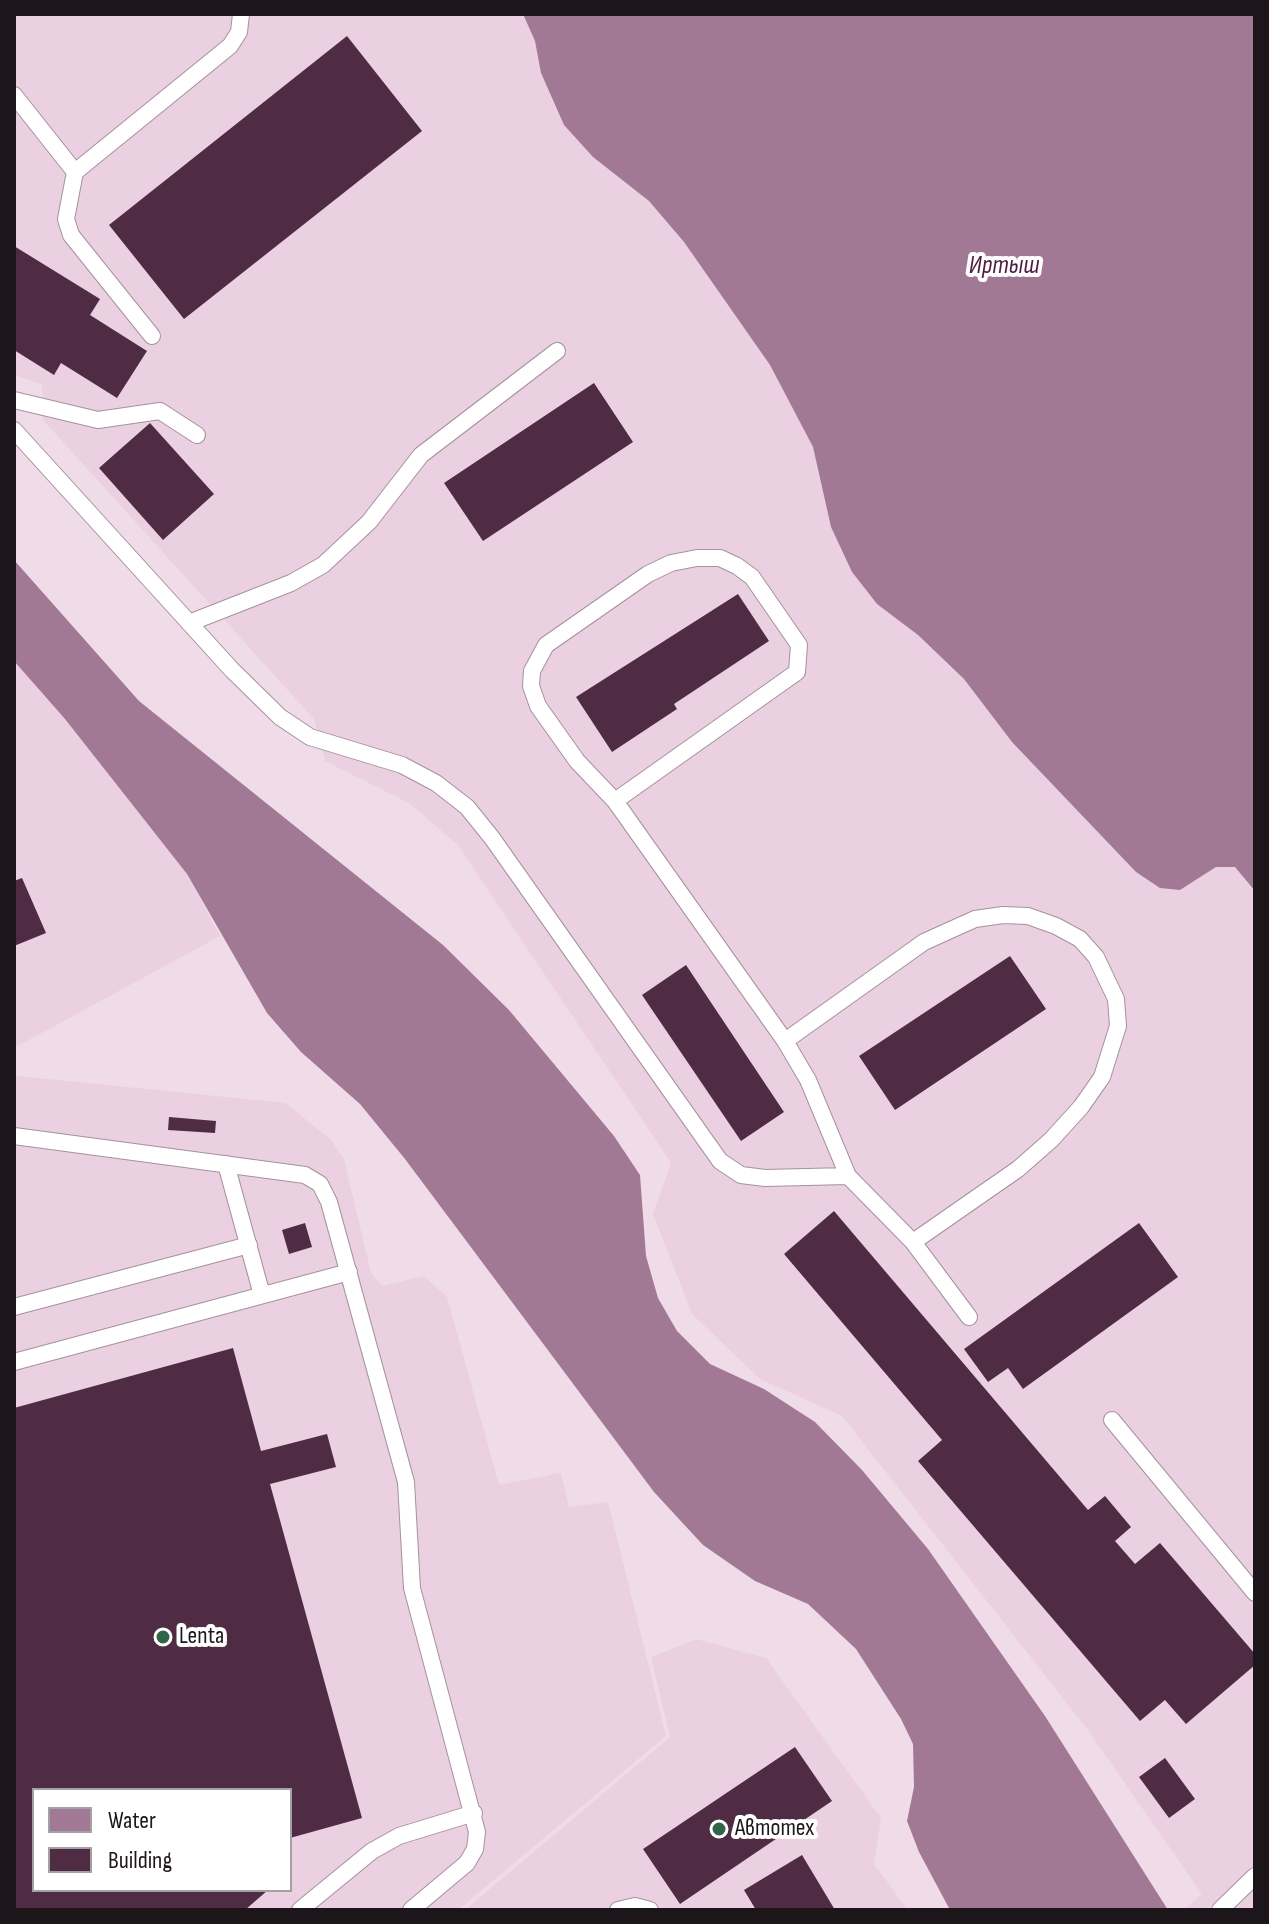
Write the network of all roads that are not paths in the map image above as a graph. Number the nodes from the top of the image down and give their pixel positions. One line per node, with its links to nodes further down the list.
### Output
1 (241, 14): 3 (lane)
2 (14, 95): 3 (lane)
3 (75, 172): 4 (lane)
4 (152, 336)
5 (557, 351): 9 (lane)
6 (14, 400): 8 (lane)
7 (14, 430): 9 (lane)
8 (197, 435)
9 (189, 623): 14 (lane)
10 (615, 801): 10 (lane); 11 (lane)
11 (785, 1041): 14 (lane); 15 (lane)
12 (14, 1136): 13 (lane)
13 (226, 1164): 16 (lane); 17 (lane)
14 (848, 1176): 15 (lane)
15 (913, 1242): 20 (lane)
16 (249, 1245): 18 (lane); 19 (lane)
17 (349, 1272): 18 (lane); 24 (lane)
18 (262, 1295): 21 (lane)
19 (14, 1307)
20 (969, 1317)
21 (14, 1362)
22 (1112, 1420): 23 (lane)
23 (1255, 1593)
24 (474, 1813): 26 (lane); 27 (lane)
25 (1255, 1876): 30 (lane)
26 (300, 1910)
27 (411, 1910)
28 (618, 1910): 29 (lane)
29 (650, 1910)
30 (1220, 1910)

